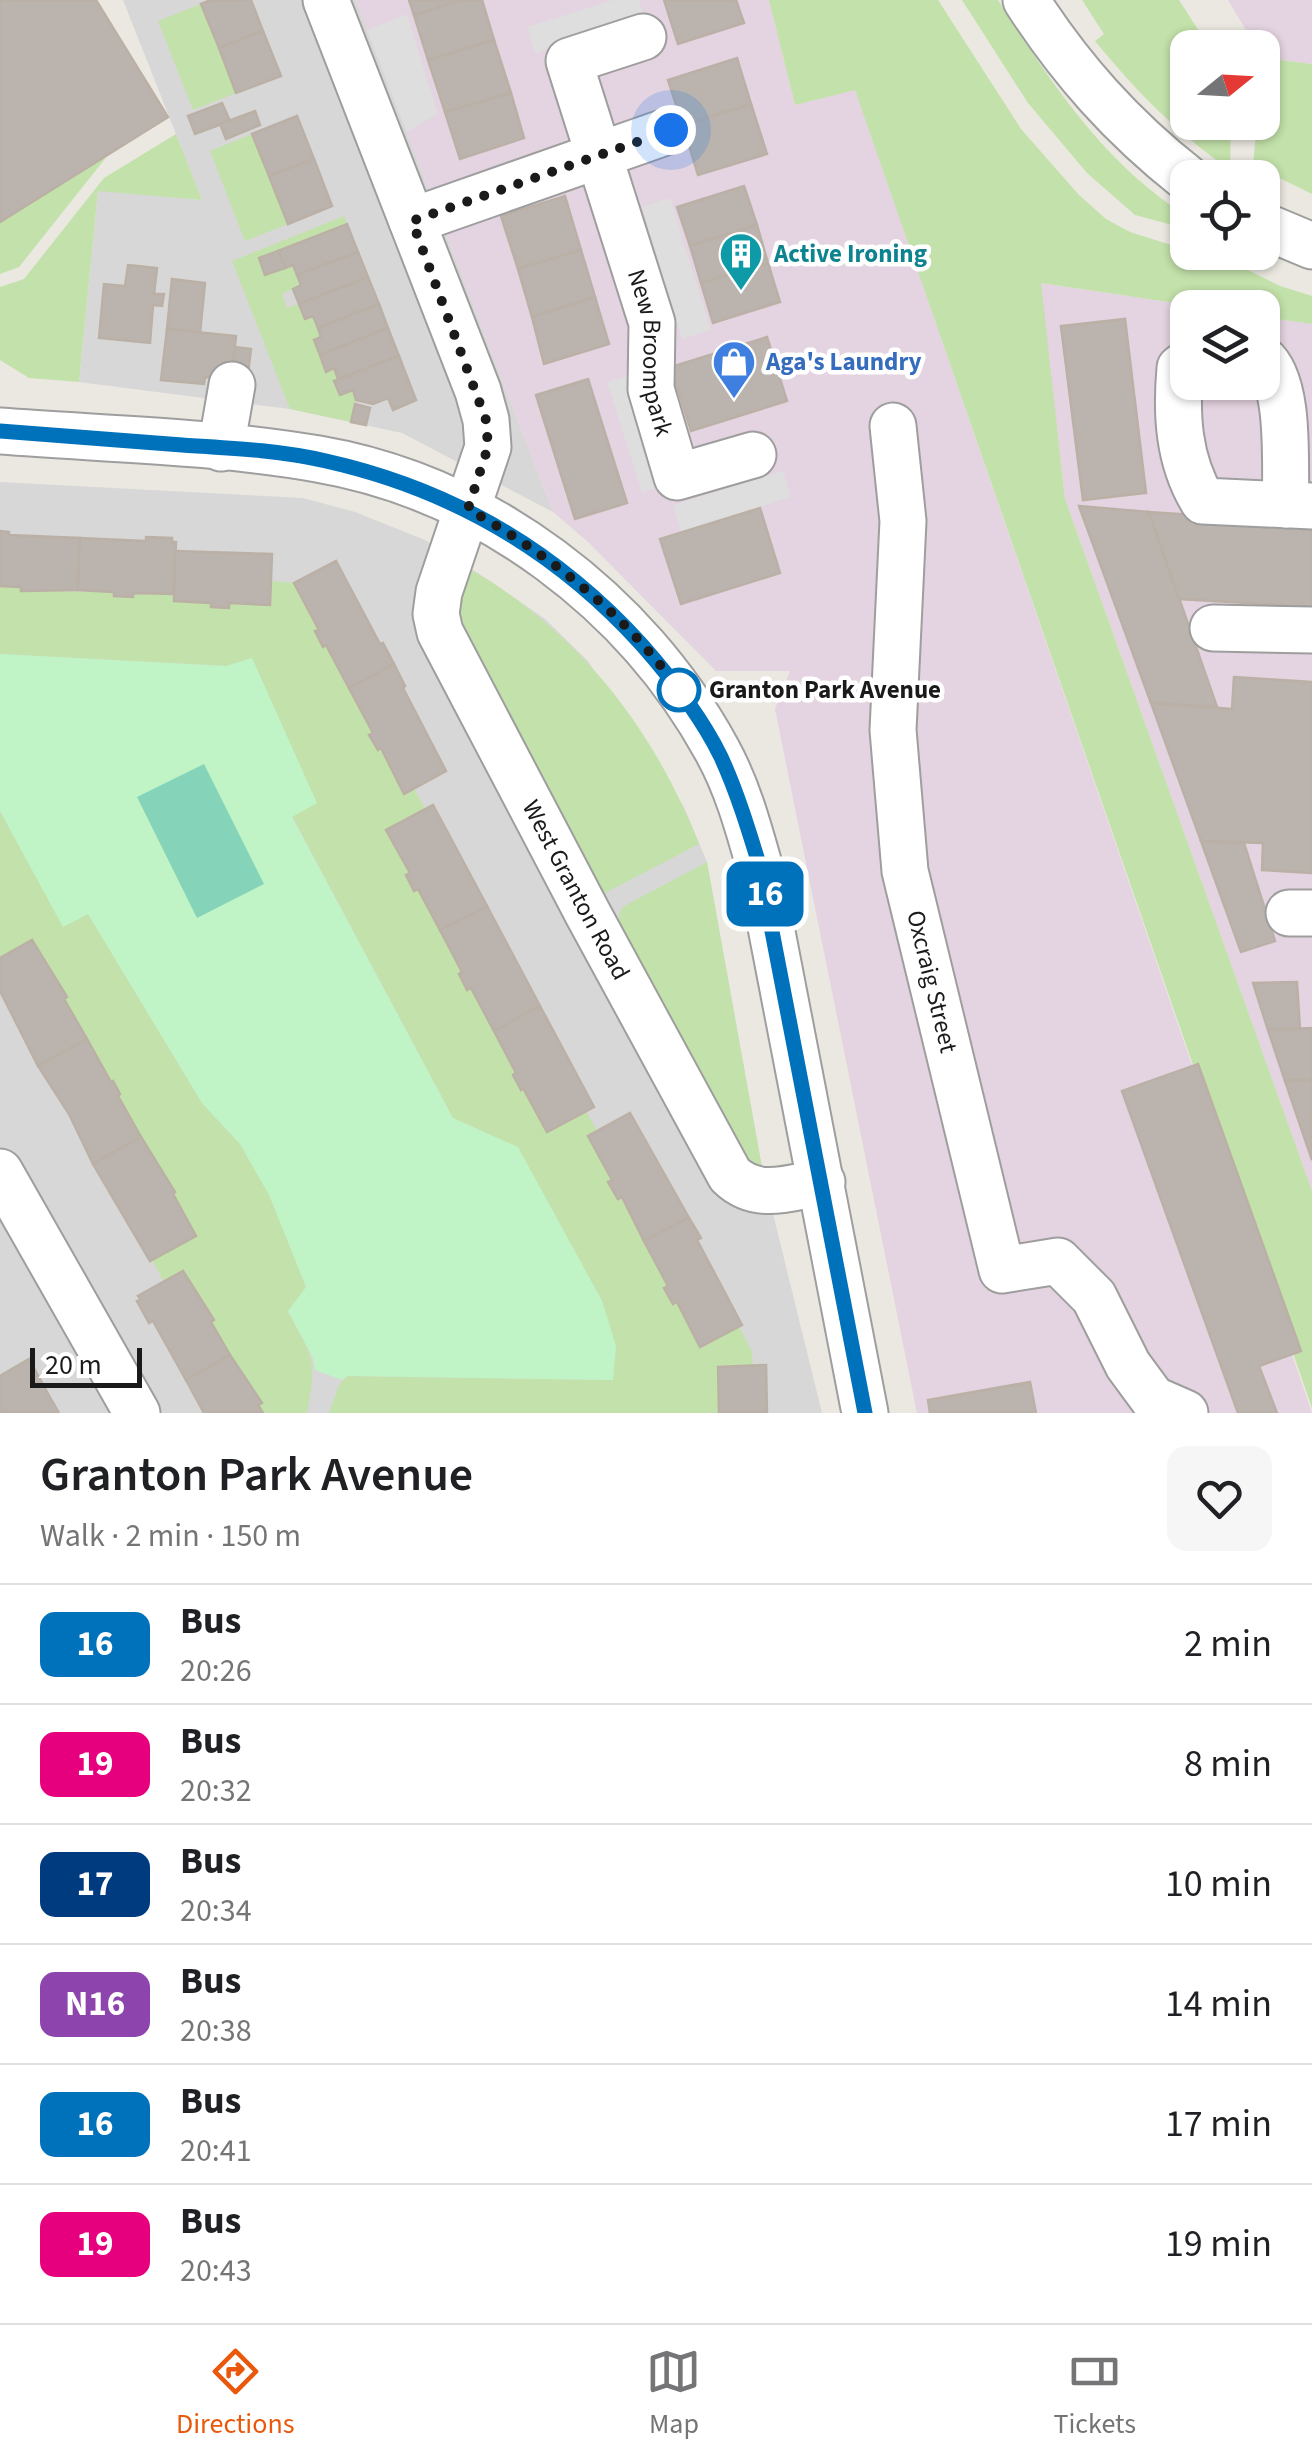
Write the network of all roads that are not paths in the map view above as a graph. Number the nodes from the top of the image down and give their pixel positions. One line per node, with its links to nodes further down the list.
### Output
1 (326, 0): 7 (street)
2 (1026, 0): 6 (street)
3 (643, 37): 5 (street, New Broompark)
4 (671, 130): 5 (street)
5 (599, 155): 7 (street); 16 (street, New Broompark)
6 (1170, 165)
7 (412, 221): 18 (street)
8 (1280, 232): 9 (street)
9 (1312, 246)
10 (232, 385): 15 (street)
11 (1280, 396): 17 (street)
12 (1178, 400): 17 (street)
13 (893, 426): 25 (street, Oxcraig Street)
14 (0, 432): 15 (street)
15 (221, 448): 18 (street)
16 (753, 455)
17 (1299, 506)
18 (468, 509): 22 (street); 22 (street, West Granton Road)
19 (1213, 628): 20 (street)
20 (1312, 630)
21 (0, 1172): 23 (street)
22 (822, 1182): 24 (street)
23 (137, 1413)
24 (865, 1413)
25 (1184, 1413)

